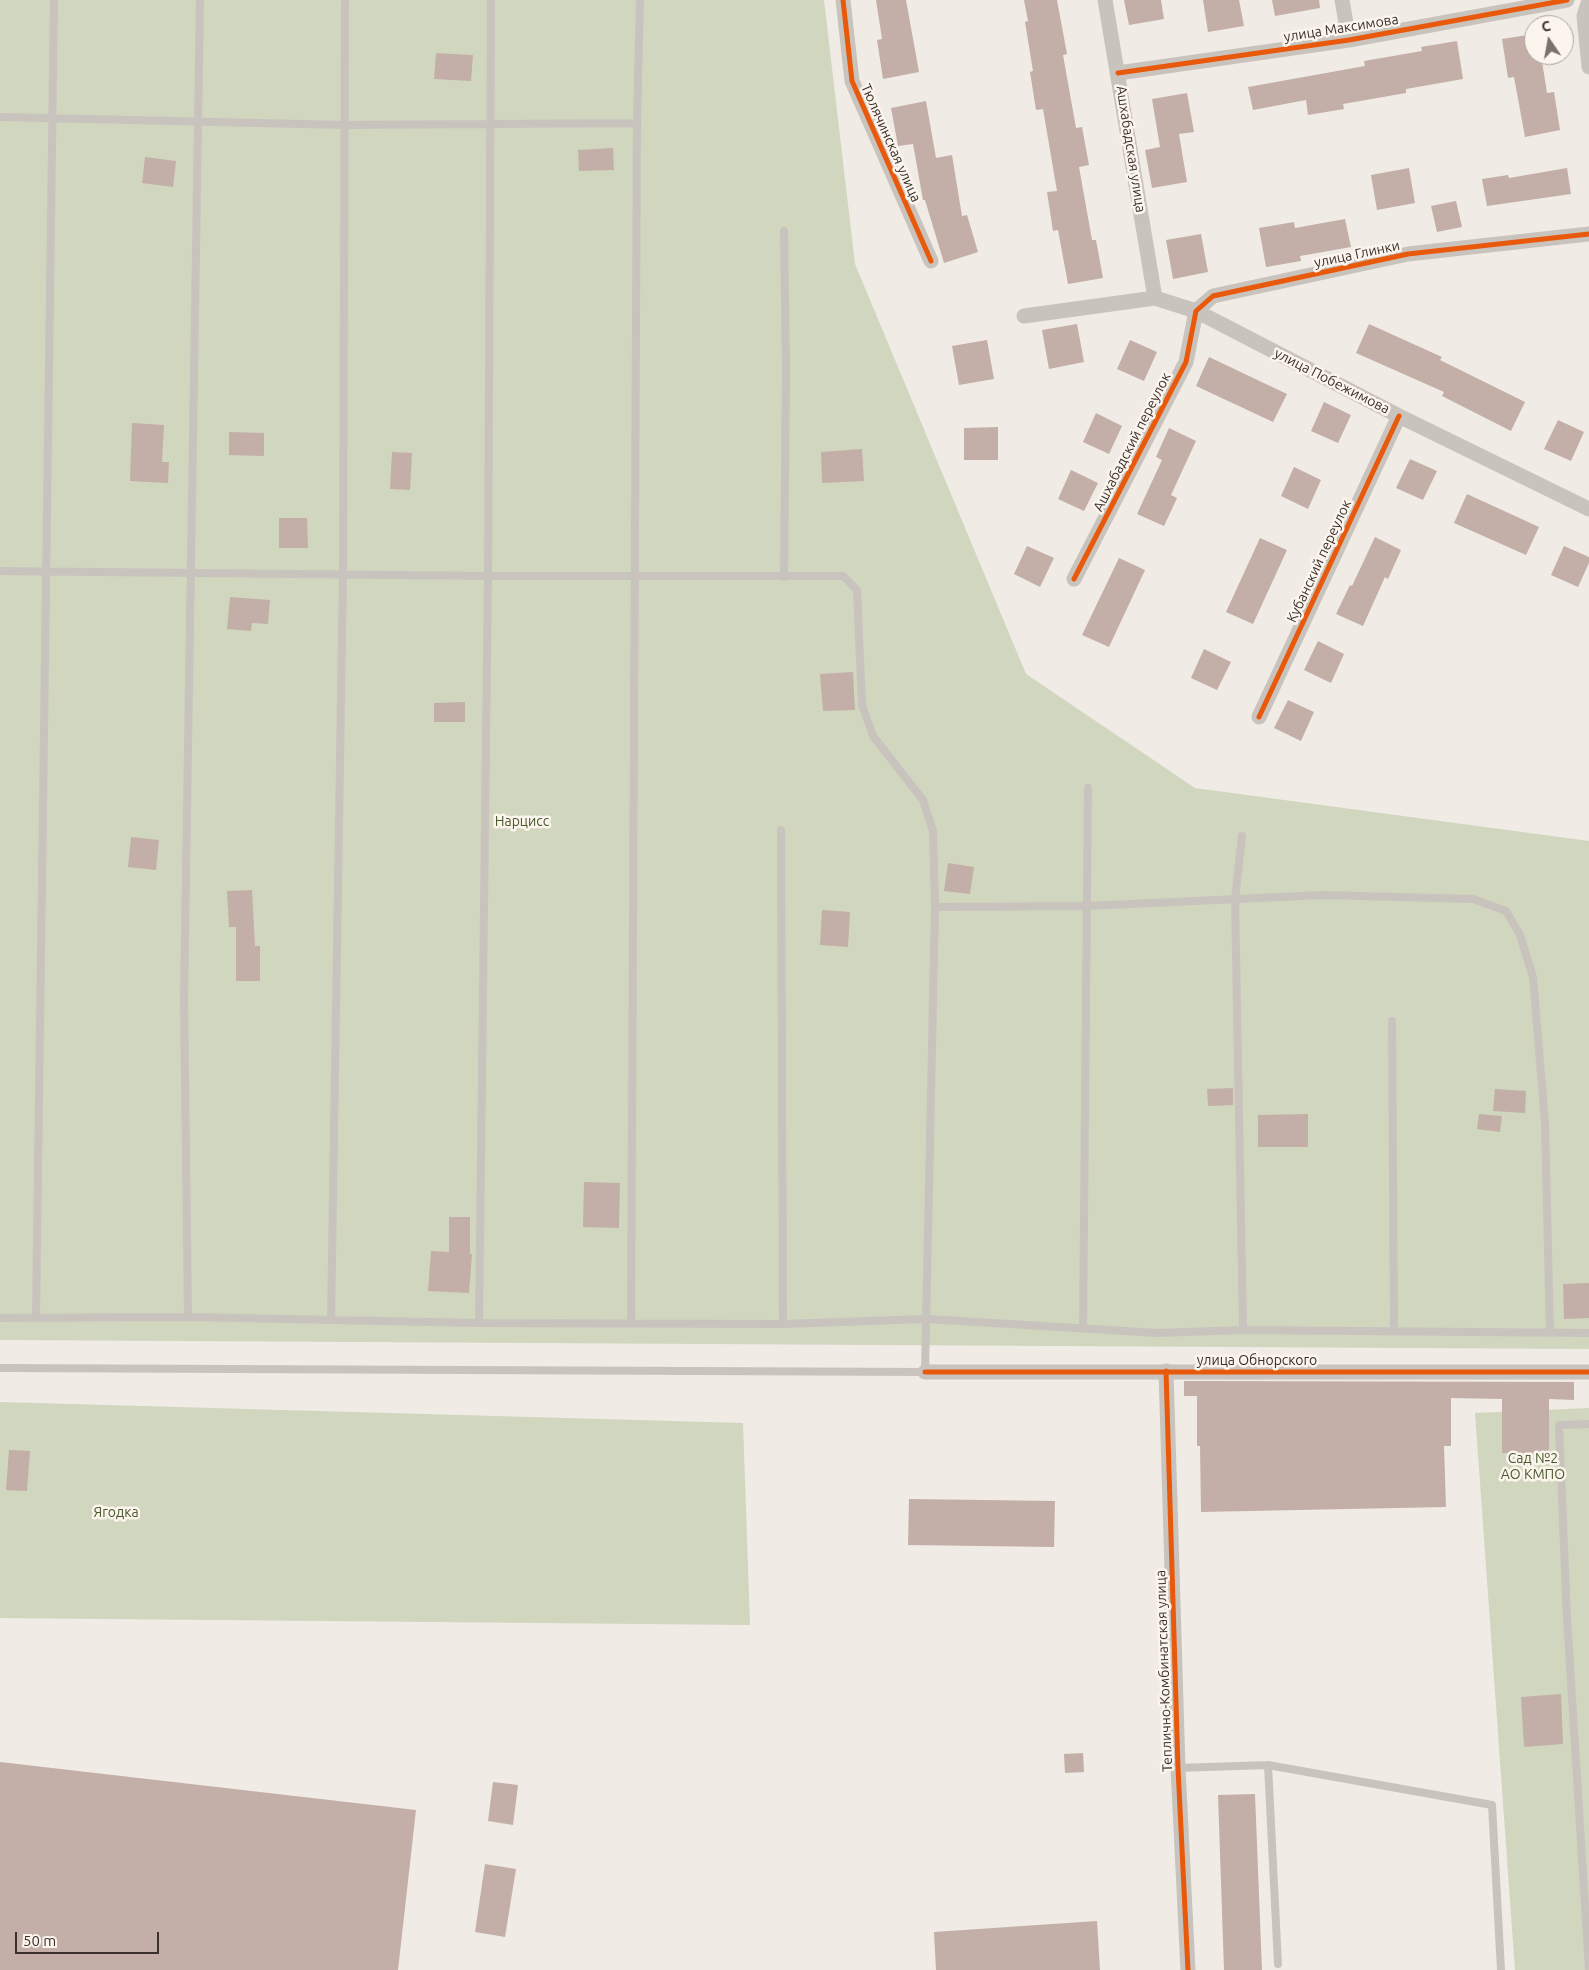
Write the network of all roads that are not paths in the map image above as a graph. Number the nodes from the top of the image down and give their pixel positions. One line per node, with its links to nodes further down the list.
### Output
1 (54, 0): 15 (lane)
2 (200, 0): 16 (lane)
3 (345, 0): 19 (lane)
4 (491, 0): 18 (lane)
5 (640, 0): 17 (lane)
6 (843, 0): 22 (street, Тюлячинская улица)
7 (1105, 0): 13 (street, Ашхабадская улица)
8 (1342, 0): 11 (street)
9 (1567, 0): 11 (street, улица Максимова)
10 (1589, 0): 12 (street)
11 (1349, 40): 13 (street, улица Максимова)
12 (1589, 68)
13 (1118, 73): 23 (street, Ашхабадская улица)
14 (0, 116): 15 (lane)
15 (52, 118): 16 (lane); 29 (lane)
16 (199, 121): 19 (lane); 30 (lane)
17 (637, 123): 18 (lane); 33 (lane)
18 (491, 124): 19 (lane); 32 (lane)
19 (345, 125): 31 (lane)
20 (784, 231): 34 (lane)
21 (1589, 234): 24 (street, улица Глинки)
22 (931, 261)
23 (1155, 298): 24 (street, улица Побежимова); 25 (street)
24 (1196, 311): 26 (street, улица Побежимова); 35 (street, Ашхабадский переулок)
25 (1024, 316)
26 (1399, 416): 27 (street, улица Побежимова); 36 (street, Кубанский переулок)
27 (1589, 508)
28 (0, 571): 29 (lane)
29 (45, 572): 30 (lane); 46 (lane)
30 (190, 573): 31 (lane); 44 (lane)
31 (343, 574): 32 (lane); 48 (lane)
32 (488, 576): 33 (lane); 49 (lane)
33 (635, 576): 34 (lane); 50 (lane)
34 (784, 577): 42 (lane)
35 (1074, 579)
36 (1259, 717)
37 (1088, 788): 41 (lane)
38 (781, 830): 51 (lane)
39 (1242, 836): 40 (lane)
40 (1235, 899): 41 (lane); 53 (lane); 55 (lane)
41 (1088, 906): 42 (lane); 52 (lane)
42 (935, 907): 47 (lane)
43 (1392, 1021): 54 (lane)
44 (188, 1317): 46 (lane); 48 (lane)
45 (0, 1318): 46 (lane)
46 (36, 1318)
47 (927, 1319): 51 (lane); 52 (lane); 59 (lane)
48 (331, 1320): 49 (lane)
49 (479, 1323): 50 (lane)
50 (630, 1324): 51 (lane)
51 (783, 1324)
52 (1083, 1328): 53 (lane)
53 (1243, 1330): 54 (lane)
54 (1394, 1331): 55 (lane)
55 (1550, 1333): 56 (lane)
56 (1589, 1333)
57 (0, 1368): 59 (lane)
58 (1166, 1371): 59 (street, улица Обнорского); 60 (street, улица Обнорского); 63 (street, Теплично-Комбинатская улица)
59 (925, 1372)
60 (1589, 1372)
61 (1589, 1424): 67 (lane)
62 (1268, 1765): 63 (lane); 64 (lane); 66 (lane)
63 (1178, 1768): 65 (street, Теплично-Комбинатская улица)
64 (1278, 1964)
65 (1188, 1970)
66 (1501, 1970)
67 (1589, 1970)

